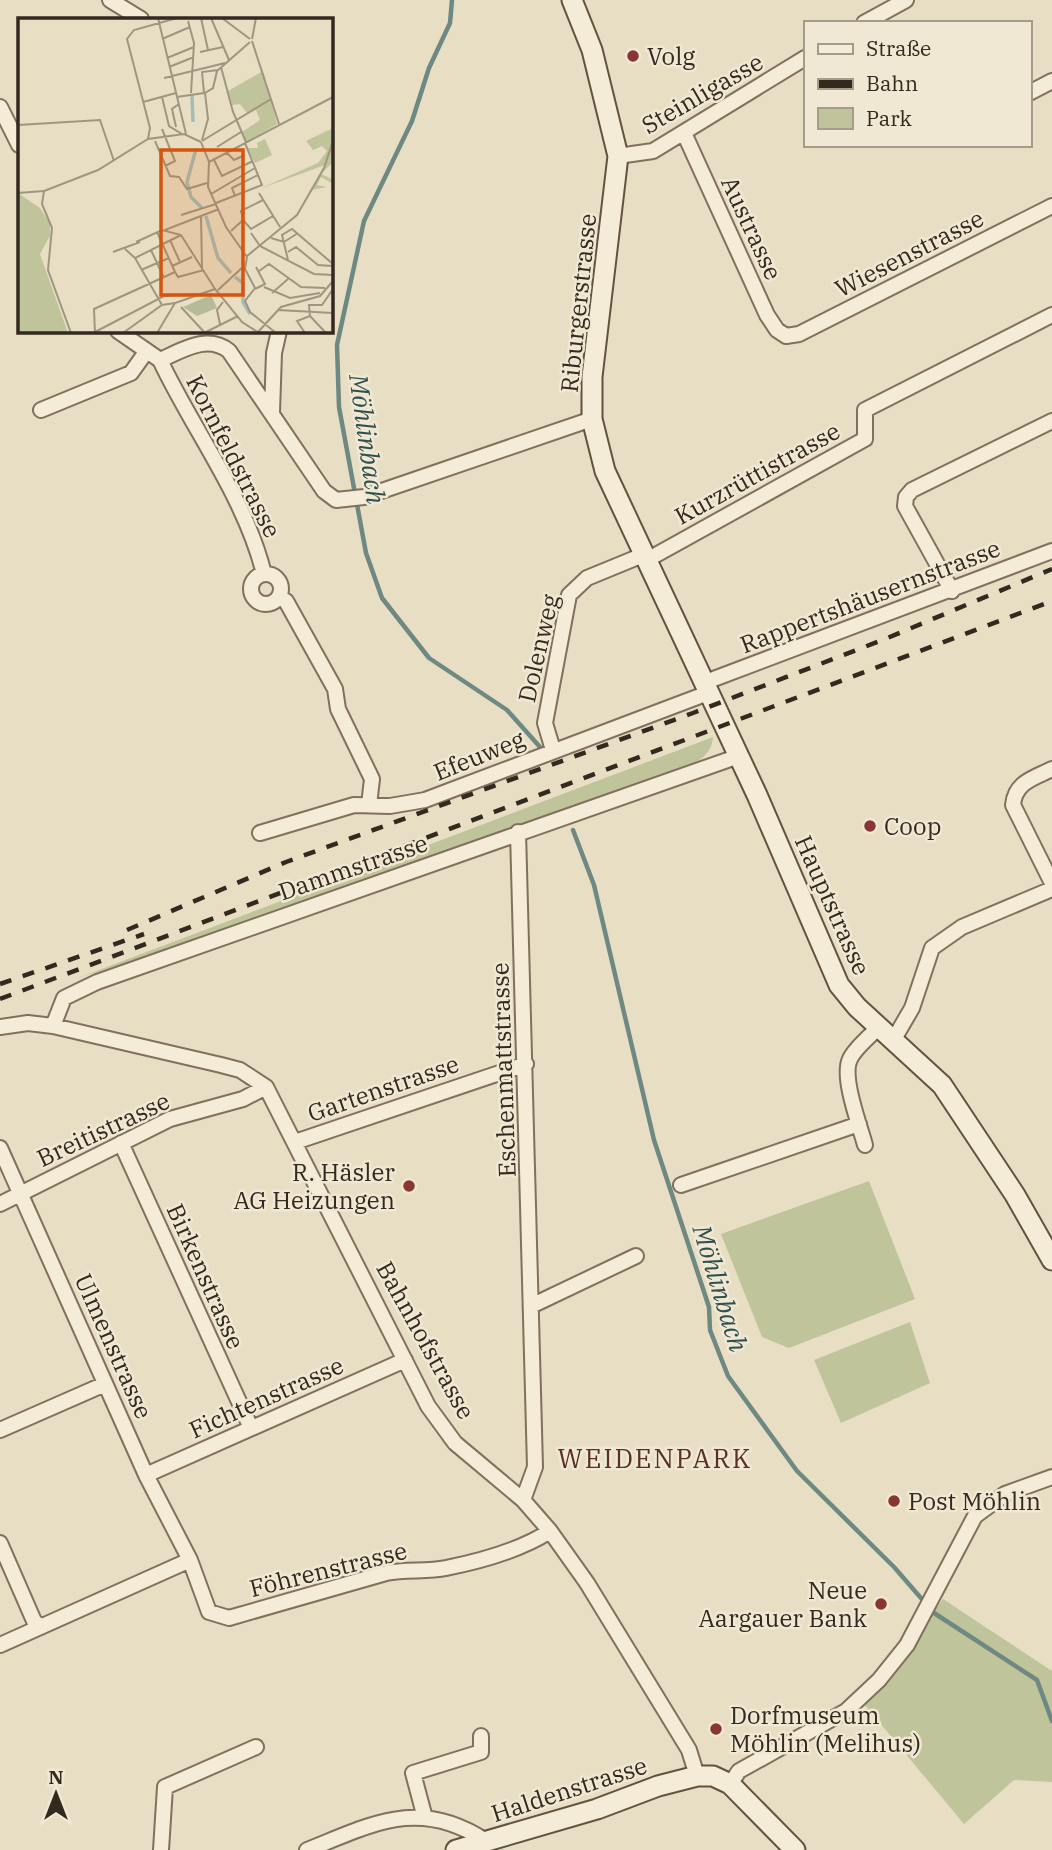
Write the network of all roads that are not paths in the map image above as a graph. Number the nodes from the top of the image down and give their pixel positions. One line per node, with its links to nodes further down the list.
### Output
1 (110, 0): 4 (street)
2 (572, 0): 12 (street, Riburgerstrasse)
3 (906, 0): 5 (street)
4 (139, 18)
5 (868, 21)
6 (804, 59): 10 (street, Steinligasse)
7 (1052, 81): 8 (street)
8 (1031, 92)
9 (0, 107): 11 (street)
10 (684, 133): 12 (street, Steinligasse); 17 (street, Austrasse)
11 (18, 143)
12 (618, 156): 22 (street, Riburgerstrasse)
13 (1052, 206): 17 (street, Wiesenstrasse)
14 (1052, 315): 25 (street, Kurzrüttistrasse)
15 (119, 332): 18 (street)
16 (279, 332): 21 (street)
17 (786, 336)
18 (146, 352): 19 (street); 20 (street)
19 (160, 360): 21 (street); 26 (street, Kornfeldstrasse)
20 (41, 410)
21 (272, 412): 22 (street)
22 (592, 419): 25 (street, Riburgerstrasse)
23 (1052, 421): 27 (street)
24 (1052, 551): 27 (street, Rappertshäusernstrasse)
25 (644, 558): 29 (street, Riburgerstrasse); 30 (street, Dolenweg)
26 (264, 574): 28 (street, Kornfeldstrasse); 28 (street, Kornfeldstrasse)
27 (952, 591): 29 (street, Rappertshäusernstrasse)
28 (279, 597): 33 (street, Kornfeldstrasse)
29 (706, 688): 30 (street, Efeuweg); 31 (street, Riburgerstrasse)
30 (553, 751): 33 (street, Efeuweg)
31 (739, 756): 34 (street, Dammstrasse); 40 (street, Hauptstrasse)
32 (1052, 769): 36 (street)
33 (369, 805): 35 (street, Efeuweg)
34 (519, 832): 38 (street, Dammstrasse); 41 (street, Eschenmattstrasse)
35 (260, 833)
36 (1052, 883)
37 (1052, 889): 40 (street)
38 (52, 1026): 39 (street); 42 (street)
39 (0, 1027)
40 (887, 1033): 43 (street); 52 (street, Hauptstrasse)
41 (526, 1064): 44 (street, Gartenstrasse); 53 (street, Eschenmattstrasse)
42 (266, 1087): 44 (street, Bahnhofstrasse); 45 (street, Breitistrasse)
43 (859, 1124): 46 (street); 48 (street)
44 (295, 1142): 54 (street, Bahnhofstrasse)
45 (121, 1143): 49 (street, Breitistrasse); 56 (street, Birkenstrasse)
46 (865, 1145)
47 (0, 1149): 49 (street, Ulmenstrasse)
48 (681, 1185)
49 (20, 1193): 50 (street, Breitistrasse); 55 (street, Ulmenstrasse)
50 (0, 1204)
51 (636, 1256): 53 (street)
52 (1052, 1260)
53 (531, 1306): 60 (street, Eschenmattstrasse)
54 (405, 1360): 56 (street, Fichtenstrasse); 60 (street, Bahnhofstrasse)
55 (105, 1384): 57 (street); 58 (street, Ulmenstrasse)
56 (251, 1428): 58 (street, Fichtenstrasse)
57 (0, 1430)
58 (146, 1475): 63 (street, Ulmenstrasse)
59 (1052, 1476): 69 (street)
60 (523, 1500): 61 (street, Bahnhofstrasse)
61 (550, 1531): 63 (street, Föhrenstrasse); 68 (street, Bahnhofstrasse)
62 (0, 1543): 64 (street)
63 (190, 1560): 64 (street)
64 (41, 1627): 65 (street)
65 (0, 1645)
66 (481, 1736): 70 (street)
67 (256, 1747): 72 (street)
68 (696, 1776): 69 (street); 71 (street, Haldenstrasse)
69 (730, 1784): 75 (street)
70 (425, 1818): 71 (street); 73 (street)
71 (486, 1842): 74 (street, Haldenstrasse)
72 (161, 1850)
73 (307, 1850)
74 (456, 1850)
75 (795, 1850)

